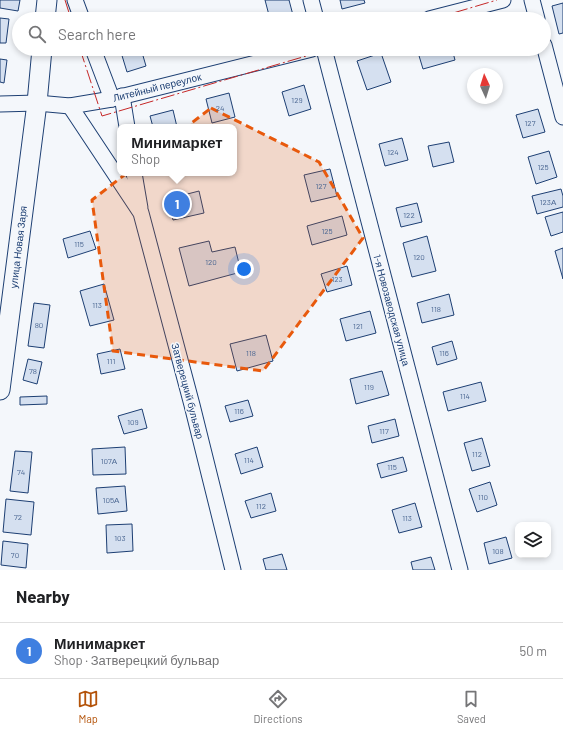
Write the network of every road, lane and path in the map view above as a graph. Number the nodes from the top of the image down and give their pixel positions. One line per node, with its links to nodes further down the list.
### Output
1 (47, 0): 6 (main road)
2 (75, 0): 7 (street)
3 (311, 0): 8 (street)
4 (503, 0): 9 (street)
5 (532, 0): 10 (street)
6 (46, 12)
7 (79, 12)
8 (314, 12)
9 (456, 12)
10 (535, 12)
11 (41, 56): 17 (main road)
12 (96, 56): 16 (street)
13 (284, 56): 16 (street, Литейный переулок)
14 (326, 56): 26 (street, 1-я Новозаводская улица)
15 (547, 56): 20 (street)
16 (117, 98): 19 (street, Литейный переулок); 21 (street)
17 (37, 103): 18 (street, Литейный переулок); 19 (street, Литейный переулок); 24 (main road, улица Новая Заря)
18 (0, 104)
19 (70, 106): 23 (street, Затверецкий бульвар)
20 (563, 116)
21 (126, 124)
22 (135, 176): 23 (street, Затверецкий бульвар)
23 (141, 213): 25 (street, Затверецкий бульвар)
24 (0, 390)
25 (233, 570)
26 (460, 570)

